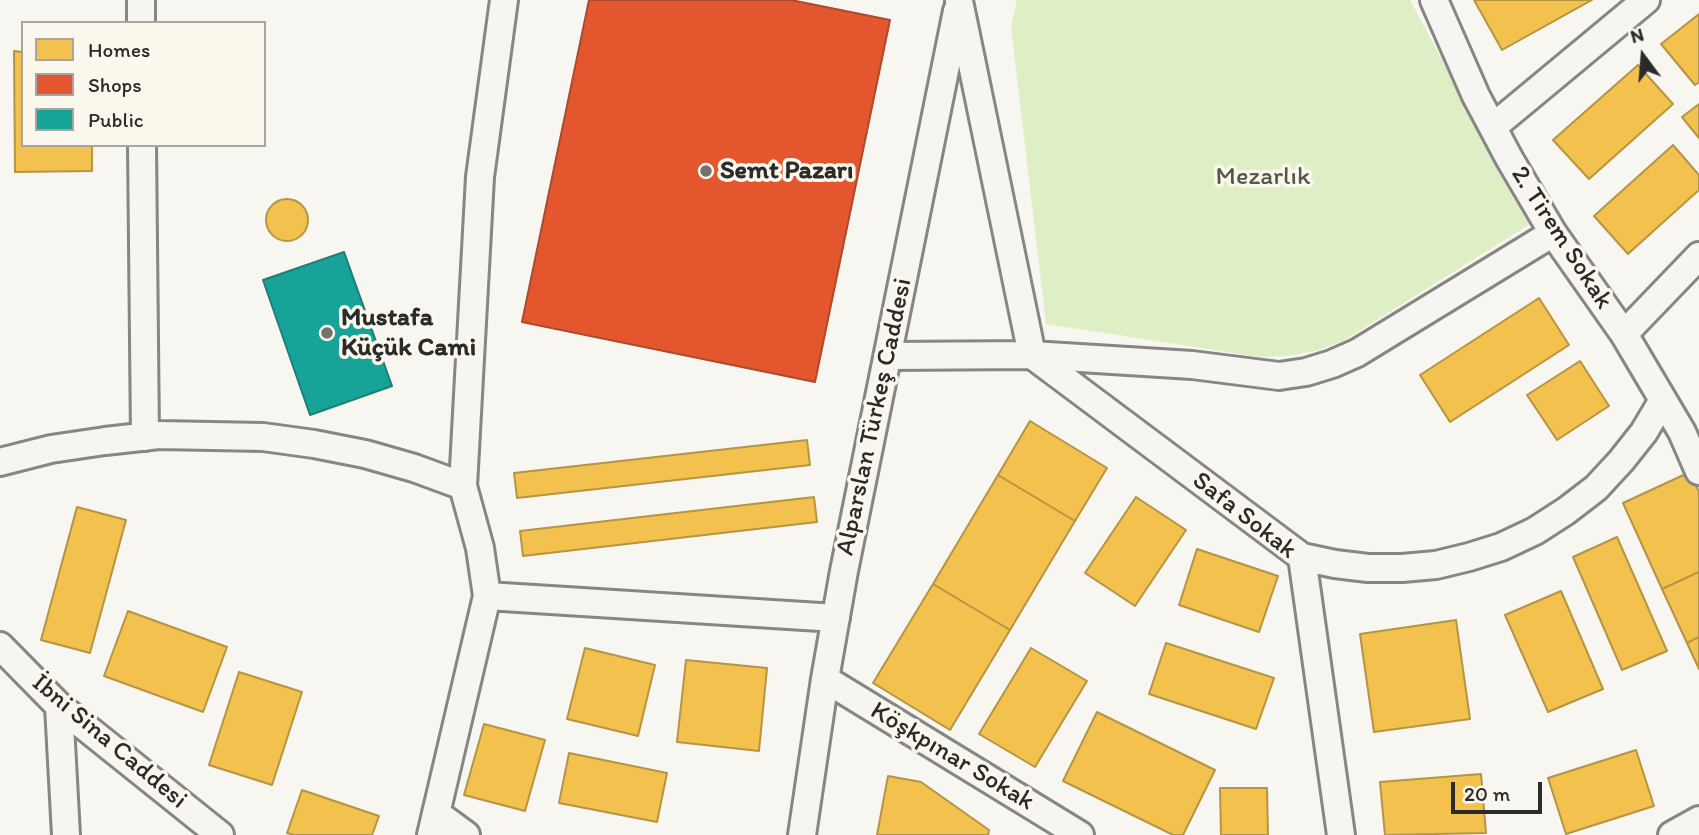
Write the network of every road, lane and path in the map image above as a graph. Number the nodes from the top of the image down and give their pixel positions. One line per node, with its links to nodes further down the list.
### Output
1 (141, 0): 6 (street)
2 (504, 0): 18 (street)
3 (959, 0): 12 (street); 13 (street, Alparslan Türkeş Caddesi)
4 (1434, 0): 7 (street, 2. Tirem Sokak)
5 (1646, 0): 7 (street)
6 (141, 21)
7 (1493, 127): 9 (street, 2. Tirem Sokak)
8 (142, 147): 15 (street)
9 (1553, 233): 11 (street, 2. Tirem Sokak); 12 (street)
10 (1699, 256): 11 (street)
11 (1624, 334): 14 (street, 2. Tirem Sokak)
12 (1032, 355): 13 (street); 19 (street, Safa Sokak)
13 (888, 356): 21 (street, Alparslan Türkeş Caddesi)
14 (1662, 400): 17 (street, 2. Tirem Sokak); 19 (street)
15 (145, 437): 16 (street); 18 (street)
16 (0, 462)
17 (1699, 471)
18 (463, 486): 20 (street)
19 (1302, 557): 32 (street, Safa Sokak)
20 (487, 596): 21 (street); 26 (street)
21 (836, 618): 23 (street, Alparslan Türkeş Caddesi)
22 (0, 646): 24 (street, İbni Sina Caddesi)
23 (825, 679): 30 (street, Alparslan Türkeş Caddesi); 31 (street, Köşkpınar Sokak)
24 (59, 706): 27 (street); 28 (street, İbni Sina Caddesi)
25 (1699, 820): 33 (street)
26 (434, 824): 29 (street)
27 (66, 835)
28 (220, 835)
29 (466, 835)
30 (802, 835)
31 (1080, 835)
32 (1340, 835)
33 (1672, 835)

